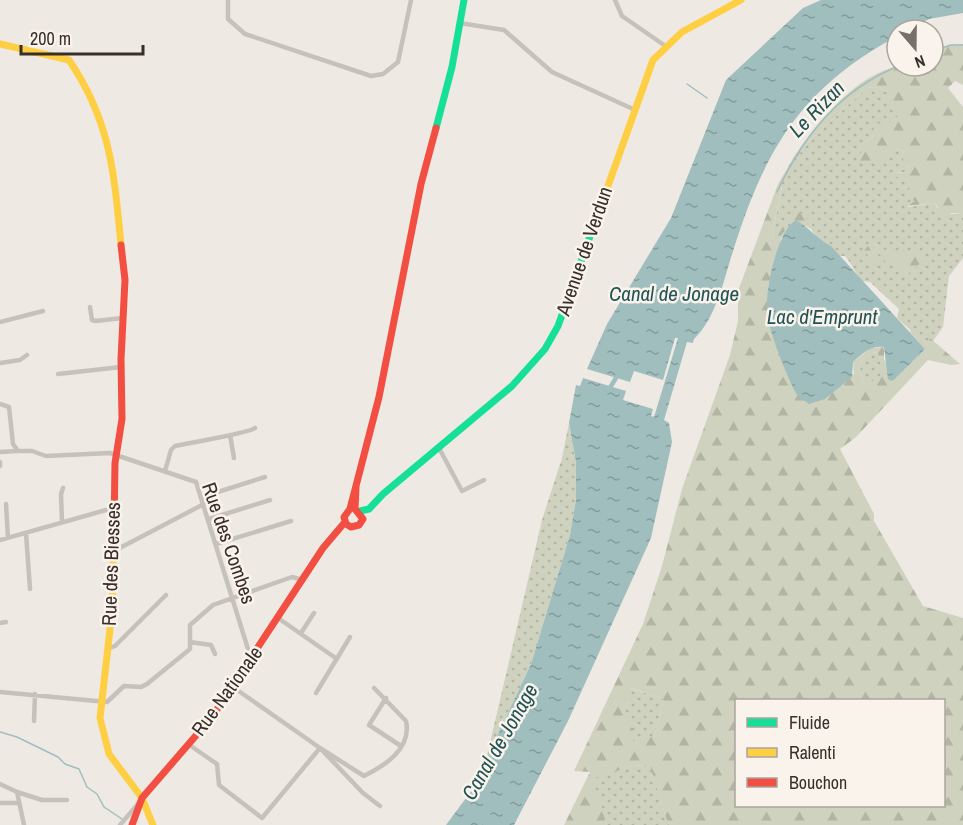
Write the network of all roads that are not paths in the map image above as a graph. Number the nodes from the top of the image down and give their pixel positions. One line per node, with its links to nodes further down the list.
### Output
1 (228, 0): 2 (street)
2 (411, 0)
3 (464, 0): 6 (main road)
4 (615, 0): 8 (street)
5 (741, 0): 8 (main road, Avenue de Verdun)
6 (459, 23): 9 (street); 35 (main road)
7 (0, 44): 12 (main road, Rue des Biesses)
8 (664, 45): 9 (main road, Avenue de Verdun)
9 (633, 110): 21 (main road, Avenue de Verdun)
10 (90, 307): 12 (street)
11 (43, 311): 13 (street)
12 (122, 318): 16 (main road, Rue des Biesses)
13 (0, 322)
14 (27, 356): 15 (street)
15 (0, 363)
16 (121, 367): 17 (street); 24 (main road, Rue des Biesses)
17 (58, 374)
18 (0, 404): 22 (street)
19 (255, 428): 20 (street)
20 (230, 435): 25 (street); 26 (street)
21 (439, 448): 28 (street); 35 (main road, Avenue de Verdun)
22 (18, 451): 23 (street, Rue des Combes); 24 (street, Rue des Combes)
23 (0, 452)
24 (116, 455): 26 (street, Rue des Combes); 34 (main road, Rue des Biesses)
25 (234, 458)
26 (165, 471): 30 (street, Rue des Combes)
27 (265, 477): 30 (street)
28 (484, 480)
29 (63, 488): 38 (street)
30 (202, 497): 33 (street, Rue des Combes)
31 (270, 500): 36 (street)
32 (6, 504): 41 (street)
33 (204, 504): 36 (street, Rue des Combes); 44 (street)
34 (113, 508): 38 (street); 44 (main road, Rue des Biesses)
35 (357, 512): 39 (main road); 39 (main road, Avenue de Verdun)
36 (209, 519): 43 (street, Rue des Combes)
37 (291, 521): 43 (street)
38 (62, 522): 40 (street)
39 (347, 524): 45 (main road, Rue Nationale)
40 (26, 533): 41 (street); 46 (street)
41 (8, 538): 42 (street)
42 (0, 540)
43 (216, 544): 48 (street, Rue des Combes)
44 (114, 551): 54 (main road, Rue des Biesses)
45 (305, 577): 48 (street); 50 (main road, Rue Nationale)
46 (30, 589)
47 (166, 595): 54 (street)
48 (232, 597): 53 (street); 56 (street, Rue des Combes)
49 (314, 613): 51 (street)
50 (278, 618): 51 (street); 56 (main road, Rue Nationale)
51 (301, 633): 57 (street)
52 (350, 637): 57 (street)
53 (189, 642): 55 (street); 64 (street)
54 (107, 649): 64 (main road, Rue des Biesses)
55 (215, 654)
56 (254, 655): 58 (main road, Rue Nationale)
57 (337, 658): 61 (street)
58 (233, 687): 66 (main road, Rue Nationale); 68 (street)
59 (374, 688): 63 (street)
60 (0, 692): 62 (street)
61 (316, 693)
62 (35, 694): 64 (street); 65 (street)
63 (386, 698): 67 (street); 67 (street)
64 (100, 702): 72 (main road, Rue des Biesses)
65 (34, 721)
66 (188, 744): 68 (street); 72 (main road, Rue Nationale)
67 (400, 746): 68 (street)
68 (320, 748): 75 (street)
69 (0, 784): 70 (street)
70 (17, 792): 71 (street); 74 (street)
71 (67, 800)
72 (141, 800): 77 (street, Rue Nationale); 78 (main road, Rue Nationale); 79 (main road, Rue des Biesses)
73 (0, 803): 74 (street)
74 (19, 803): 76 (street)
75 (380, 806)
76 (24, 825)
77 (120, 825)
78 (132, 825)
79 (153, 825)

